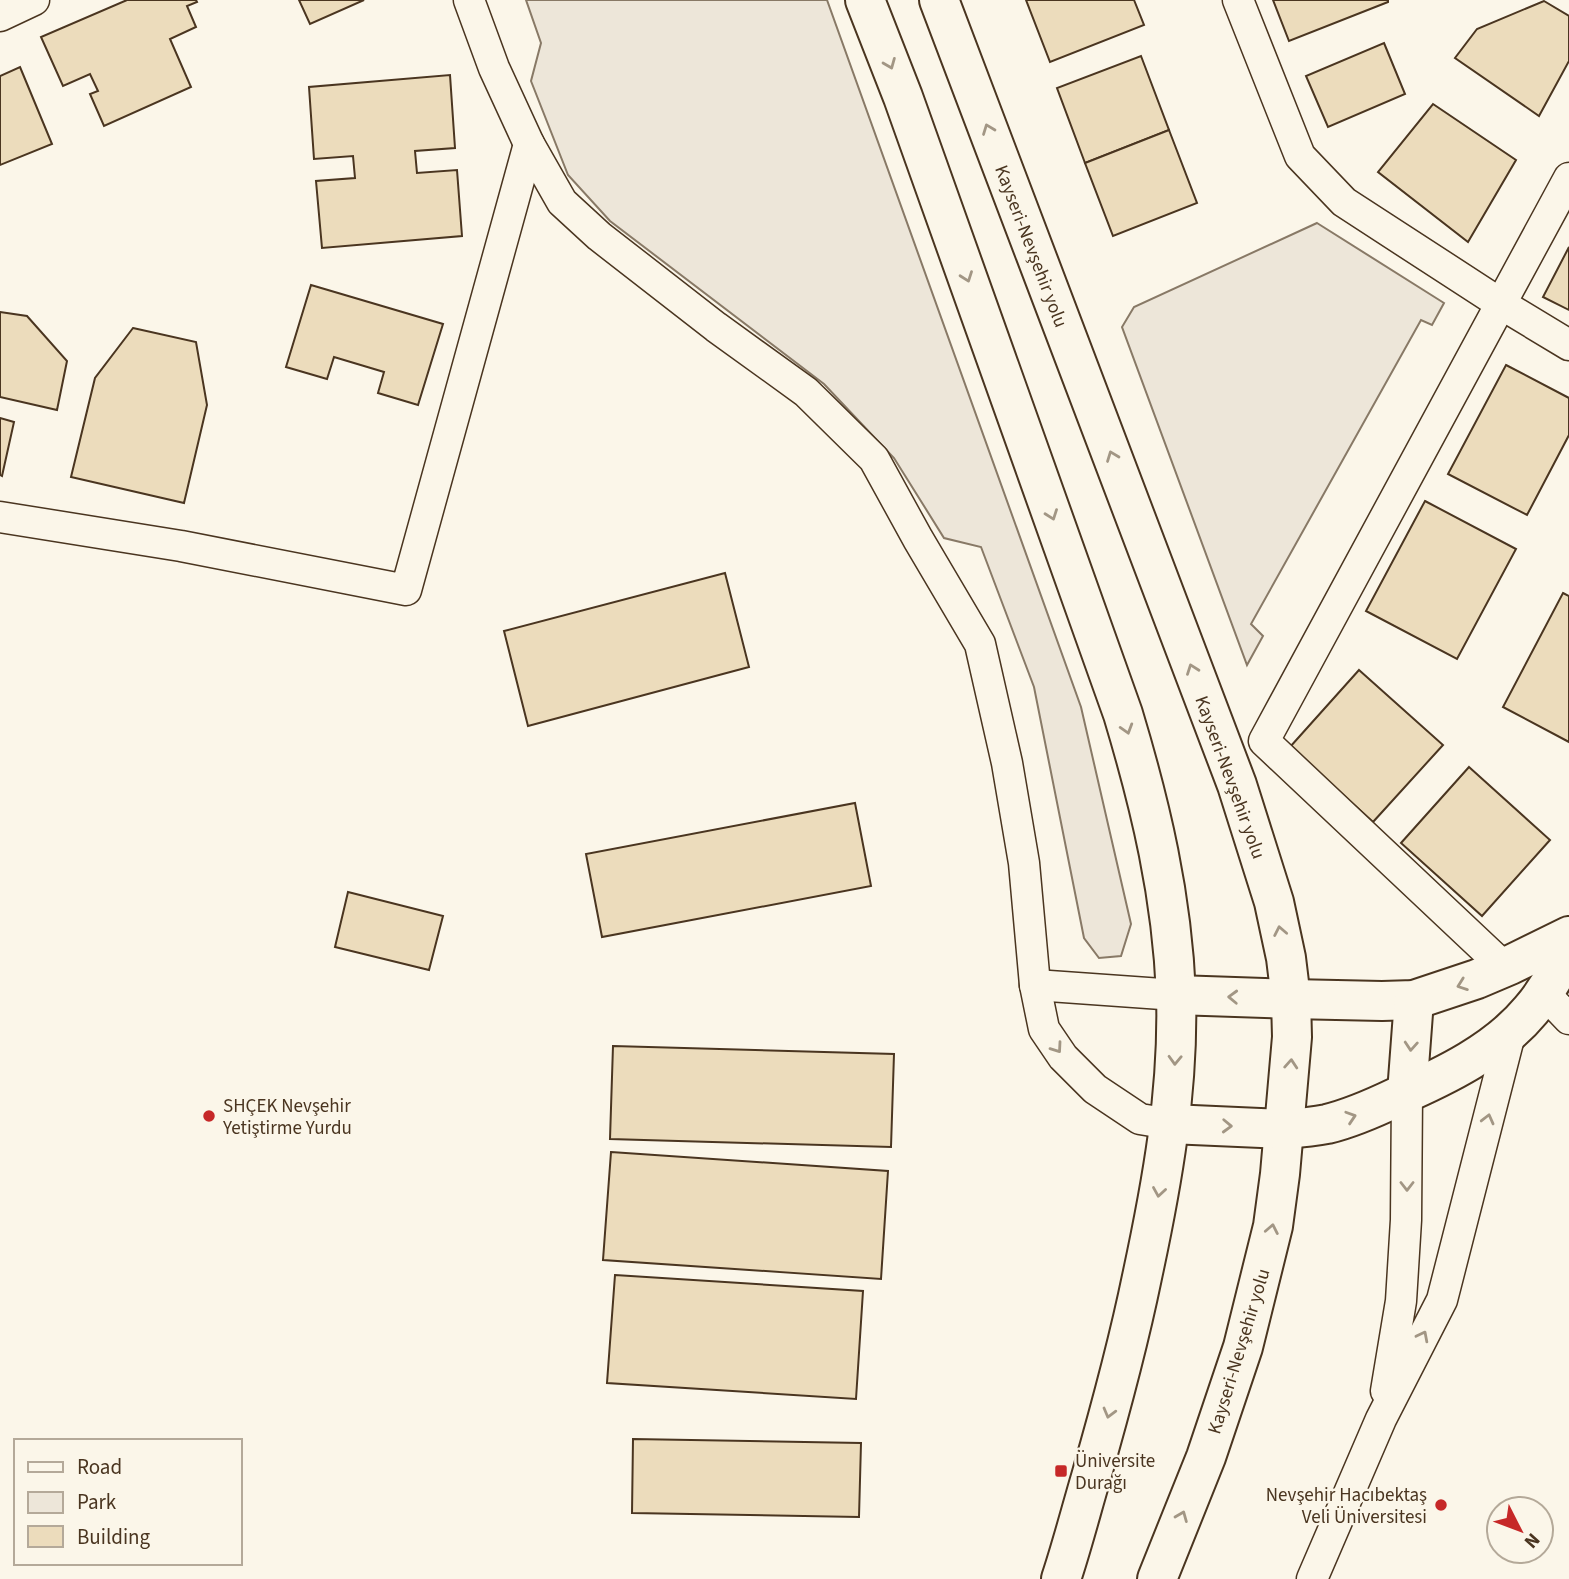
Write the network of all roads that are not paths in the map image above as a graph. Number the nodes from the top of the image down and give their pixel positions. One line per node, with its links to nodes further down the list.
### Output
1 (34, 0): 6 (street)
2 (469, 0): 7 (street)
3 (865, 0): 15 (main road, one-way to 15)
4 (939, 0): 16 (main road, Kayseri-Nevşehir yolu, one-way to 4)
5 (1238, 0): 9 (street)
6 (0, 16)
7 (528, 144): 11 (street); 14 (street)
8 (1569, 178): 9 (street)
9 (1501, 304): 10 (street); 13 (street)
10 (1569, 345)
11 (0, 517)
12 (1569, 938): 13 (main road); 18 (main road)
13 (1505, 968): 17 (main road, one-way to 17)
14 (1035, 985): 15 (street); 21 (street, one-way to 21)
15 (1176, 995): 16 (main road, one-way to 15); 21 (main road, one-way to 21)
16 (1290, 999): 17 (main road); 22 (main road, Kayseri-Nevşehir yolu, one-way to 16)
17 (1414, 1000): 20 (main road, one-way to 20)
18 (1557, 1006): 19 (main road)
19 (1511, 1030): 20 (main road); 23 (street, one-way to 19)
20 (1407, 1093): 22 (main road, one-way to 20); 23 (street, one-way to 23)
21 (1170, 1124): 22 (main road, one-way to 22); 24 (main road, one-way to 24)
22 (1284, 1129): 25 (main road, Kayseri-Nevşehir yolu, one-way to 22)
23 (1381, 1419): 26 (street)
24 (1061, 1579)
25 (1157, 1579)
26 (1312, 1579)

